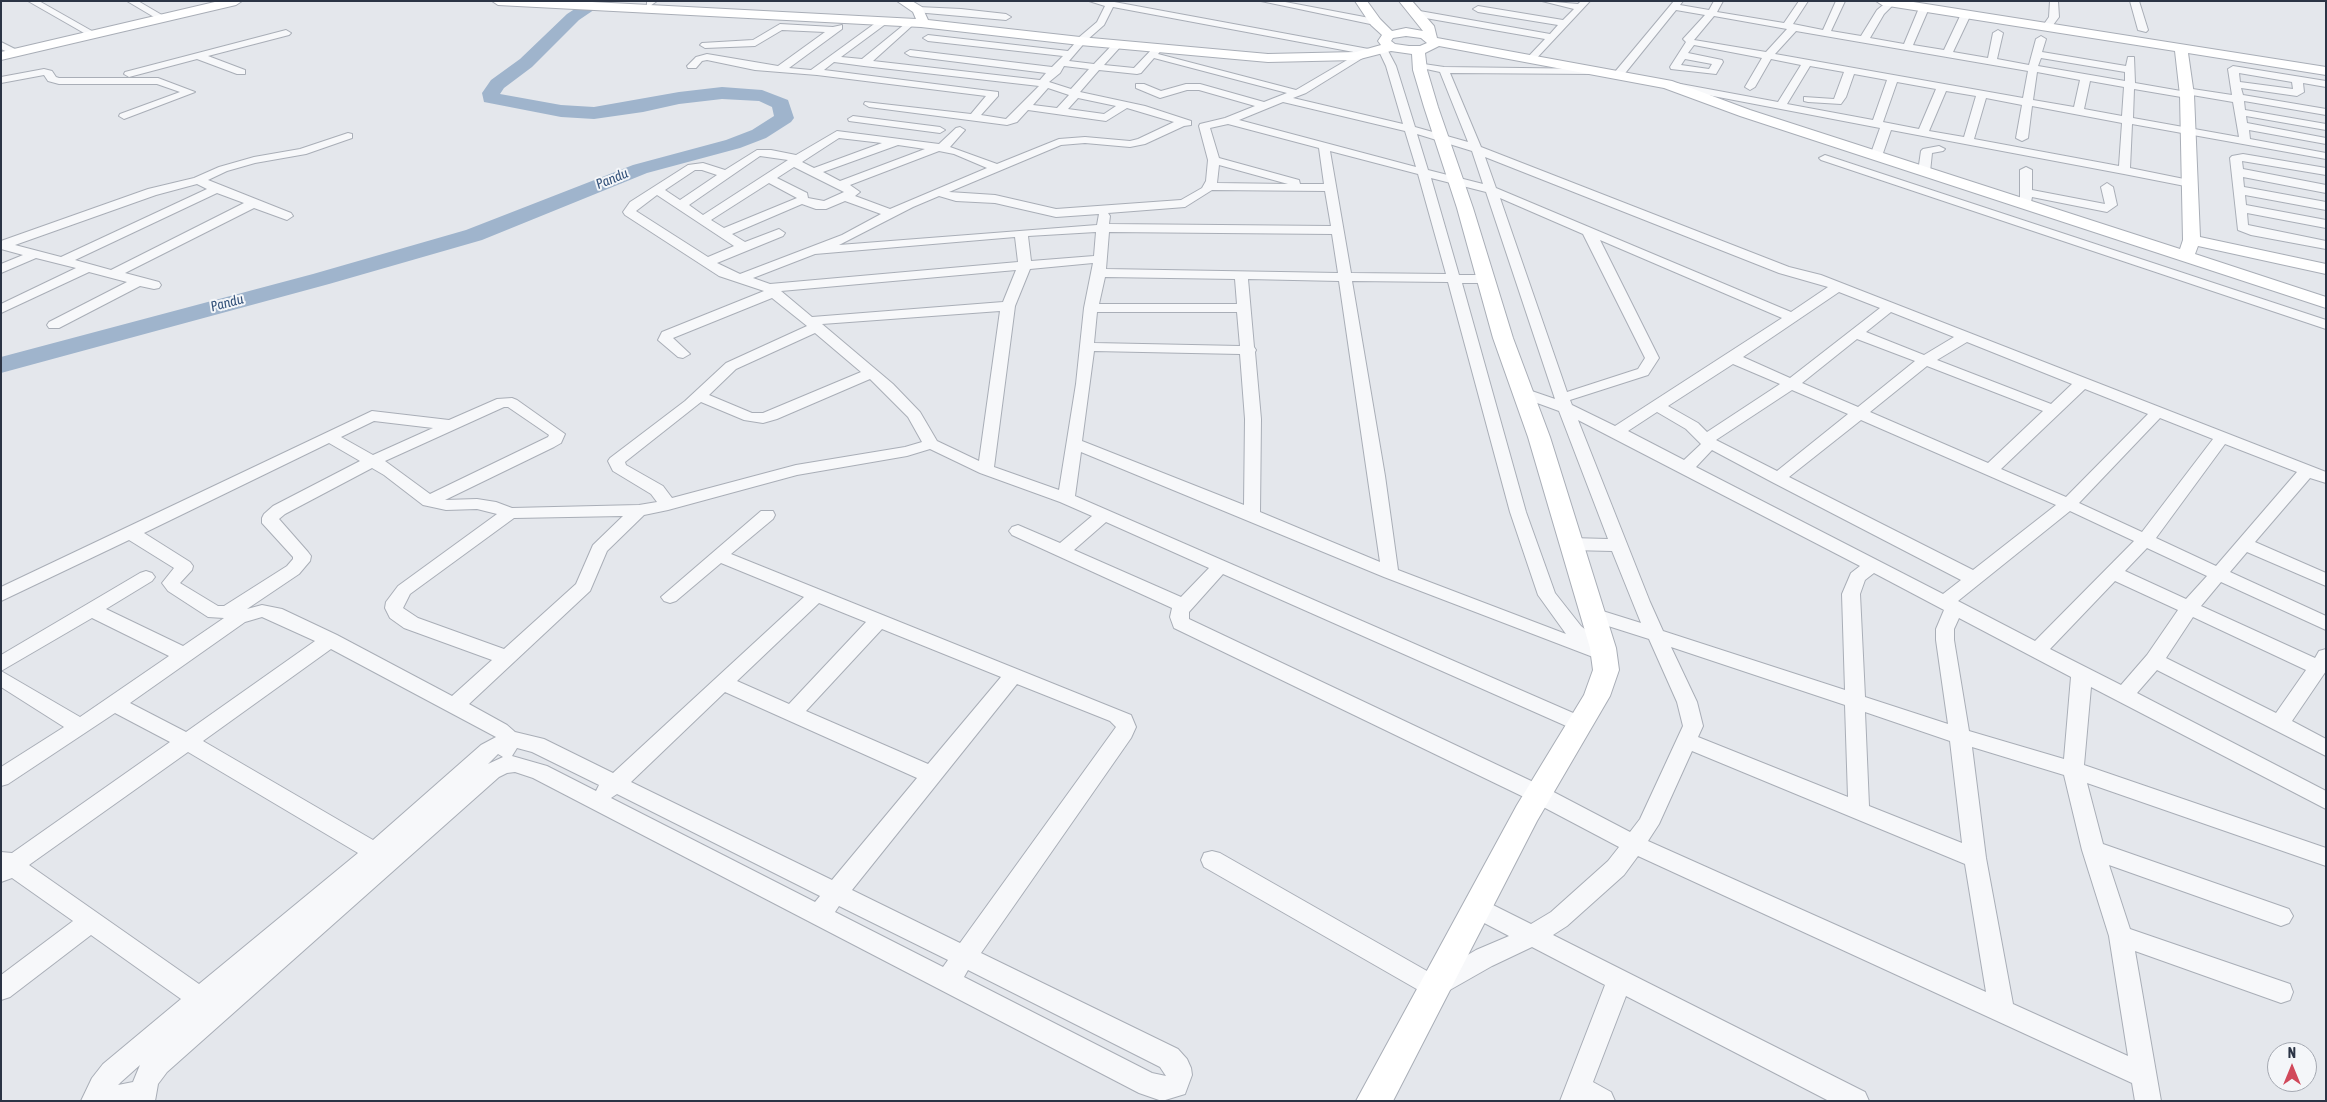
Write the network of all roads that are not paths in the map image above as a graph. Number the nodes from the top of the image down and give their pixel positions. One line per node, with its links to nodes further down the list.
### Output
1 (32, 1): 47 (street)
2 (131, 1): 32 (street)
3 (236, 1): 32 (street)
4 (498, 1): 20 (street)
5 (903, 1): 30 (street)
6 (953, 1): 30 (street)
7 (1092, 1): 23 (street)
8 (1265, 1): 35 (street)
9 (1318, 1): 24 (street)
10 (1405, 1): 28 (street)
11 (1471, 1): 26 (street)
12 (1546, 1): 21 (street)
13 (1804, 1): 38 (street)
14 (1841, 1): 44 (street)
15 (1955, 1): 40 (street)
16 (2054, 1): 40 (street)
17 (2134, 1): 43 (street)
18 (1887, 2): 25 (street); 51 (street)
19 (1722, 3): 27 (street)
20 (648, 4): 33 (street)
21 (1583, 4): 36 (street)
22 (1677, 4): 27 (street); 97 (street)
23 (1110, 5): 52 (street); 60 (street)
24 (1357, 6): 35 (street)
25 (1924, 8): 29 (street); 59 (street)
26 (1478, 9): 36 (street); 39 (street)
27 (1712, 13): 38 (street); 54 (street)
28 (1414, 14): 39 (street); 50 (street)
29 (1966, 14): 40 (street); 65 (street)
30 (920, 16): 31 (street); 34 (street); 37 (street); 80 (street)
31 (1006, 17)
32 (162, 18): 47 (street)
33 (849, 19): 34 (street); 42 (street)
34 (884, 21): 62 (street)
35 (1375, 22): 60 (street)
36 (1563, 23): 48 (street)
37 (943, 25): 41 (street); 49 (street)
38 (1790, 26): 44 (street); 72 (street)
39 (1494, 27): 48 (street)
40 (2047, 27): 43 (street); 61 (street); 68 (street)
41 (973, 28): 52 (street); 53 (street)
42 (835, 30): 55 (street); 56 (street)
43 (2143, 30): 78 (street)
44 (1826, 32): 51 (street)
45 (286, 33): 71 (street)
46 (1998, 33): 79 (street)
47 (94, 34): 64 (street)
48 (1551, 37): 76 (street)
49 (928, 38): 53 (street); 66 (street)
50 (1432, 39): 60 (street); 74 (street); 76 (street)
51 (1864, 39): 59 (street)
52 (1082, 41): 57 (street); 67 (street)
53 (962, 42): 67 (street); 73 (street)
54 (1691, 42): 69 (street); 72 (street)
55 (705, 45)
56 (813, 45): 62 (street); 87 (street)
57 (1117, 45): 63 (street); 85 (street)
58 (1, 46): 64 (street)
59 (1908, 46): 65 (street)
60 (1380, 47): 63 (street); 74 (street); 113 (street); 145 (street)
61 (2181, 48): 93 (street); 114 (street)
62 (846, 49): 75 (street)
63 (1155, 52): 85 (street); 113 (street)
64 (16, 53): 70 (street)
65 (1948, 53): 79 (street)
66 (910, 54): 73 (street); 83 (street)
67 (1070, 54): 84 (street)
68 (2037, 54): 86 (street); 91 (street)
69 (1682, 55)
70 (1, 56)
71 (197, 56): 94 (street); 102 (street)
72 (1768, 56): 81 (street); 110 (street)
73 (941, 57): 84 (street); 88 (street)
74 (1419, 58): 89 (street); 152 (street)
75 (833, 59): 80 (street); 95 (street)
76 (1531, 59): 92 (street)
77 (2131, 59): 91 (street)
78 (2326, 59)
79 (1992, 61): 86 (street)
80 (864, 62): 83 (street)
81 (1807, 63): 90 (street); 117 (street)
82 (692, 66): 87 (street)
83 (894, 66): 88 (street)
84 (1059, 67): 85 (street); 104 (street)
85 (1095, 67): 112 (street)
86 (2033, 68): 98 (street); 122 (street)
87 (779, 70): 95 (street)
88 (926, 70): 96 (street)
89 (1444, 70): 92 (street); 160 (street)
90 (1850, 70): 99 (street); 121 (street)
91 (2130, 70): 107 (street)
92 (1595, 71): 97 (street)
93 (2326, 71)
94 (241, 72)
95 (816, 72): 103 (street)
96 (946, 72): 101 (street); 108 (street)
97 (1618, 75): 105 (street)
98 (2086, 77): 107 (street); 130 (street)
99 (1893, 78): 111 (street); 141 (street)
100 (1, 80): 102 (street)
101 (1015, 80): 104 (street); 116 (street)
102 (104, 81): 135 (street)
103 (893, 81): 108 (street); 123 (street)
104 (1042, 83): 112 (street); 127 (street)
105 (1668, 84): 125 (street); 162 (street)
106 (2326, 84): 120 (street)
107 (2129, 85): 114 (street); 138 (street)
108 (931, 86): 116 (street); 128 (street)
109 (1140, 86): 126 (street)
110 (1750, 87)
111 (1942, 87): 115 (street); 149 (street)
112 (1075, 93): 124 (street); 129 (street)
113 (1297, 93): 119 (street)
114 (2187, 93): 120 (street); 148 (street)
115 (1982, 94): 122 (street); 155 (street)
116 (994, 95): 136 (street)
117 (1788, 95): 121 (street); 125 (street)
118 (958, 96): 133 (street)
119 (1283, 98): 126 (street); 145 (street)
120 (2237, 98): 131 (street); 132 (street)
121 (1837, 102): 134 (street)
122 (2028, 102): 130 (street); 153 (street)
123 (869, 104): 128 (street); 137 (street)
124 (1126, 104): 129 (street); 140 (street)
125 (1781, 105): 134 (street)
126 (1264, 106): 139 (street)
127 (1025, 107): 129 (street); 136 (street)
128 (906, 109): 133 (street)
129 (1060, 111)
130 (2078, 111): 138 (street)
131 (2240, 112): 142 (street); 144 (street)
132 (2326, 112)
133 (940, 113): 136 (street)
134 (1828, 114): 141 (street)
135 (124, 116)
136 (973, 118)
137 (853, 119): 146 (street); 150 (street)
138 (2128, 120): 148 (street); 170 (street)
139 (1228, 121): 143 (street); 158 (street)
140 (1183, 122): 143 (street); 168 (street)
141 (1882, 124): 149 (street); 162 (street)
142 (2242, 125): 154 (street); 156 (street)
143 (1204, 126): 166 (street)
144 (2326, 127)
145 (1410, 129): 152 (street); 172 (street)
146 (940, 130)
147 (960, 130): 159 (street)
148 (2188, 131): 154 (street); 180 (street)
149 (1923, 132): 155 (street)
150 (837, 134): 157 (street); 167 (street)
151 (348, 136): 178 (street)
152 (1440, 136): 160 (street); 179 (street)
153 (2022, 138)
154 (2240, 140): 163 (street); 164 (street)
155 (1968, 141): 170 (street)
156 (2326, 141)
157 (896, 142): 159 (street); 171 (street)
158 (1324, 147): 172 (street); 185 (street)
159 (939, 148): 168 (street); 181 (street)
160 (1477, 149): 189 (street); 233 (street)
161 (1939, 149): 173 (street)
162 (1876, 156): 173 (street)
163 (2326, 156)
164 (2238, 157): 174 (street); 175 (street)
165 (1825, 158): 227 (street)
166 (1214, 160): 182 (street); 184 (street)
167 (795, 161): 171 (street); 176 (street); 177 (street)
168 (998, 168): 191 (street)
169 (2026, 170): 193 (street)
170 (2124, 171): 180 (street)
171 (814, 172): 181 (street)
172 (1423, 172): 179 (street); 229 (street)
173 (1924, 172): 193 (street)
174 (2238, 172): 187 (street); 190 (street)
175 (2326, 172)
176 (726, 174): 188 (street); 196 (street)
177 (768, 178): 194 (street); 202 (street)
178 (198, 180): 186 (street); 211 (street)
179 (1455, 181): 189 (street); 230 (street)
180 (2190, 183): 210 (street)
181 (840, 185): 192 (street)
182 (1208, 186): 184 (street); 199 (street)
183 (2108, 187): 193 (street)
184 (1304, 188): 185 (street)
185 (1331, 188): 205 (street)
186 (217, 189): 195 (street); 217 (street)
187 (2326, 189)
188 (657, 190): 196 (street); 218 (street)
189 (1491, 190): 206 (street); 257 (street)
190 (2239, 190): 197 (street); 198 (street)
191 (937, 192): 199 (street); 200 (street)
192 (846, 197): 194 (street); 200 (street)
193 (2026, 198): 216 (street)
194 (802, 200): 207 (street)
195 (254, 203): 201 (street); 224 (street)
196 (680, 205): 202 (street)
197 (2326, 206)
198 (2242, 208): 203 (street); 212 (street)
199 (1104, 210): 204 (street)
200 (891, 214): 214 (street)
201 (287, 216)
202 (703, 220): 207 (street)
203 (2326, 224)
204 (1103, 228): 205 (street); 208 (street); 220 (street)
205 (1337, 230): 226 (street)
206 (1589, 232): 241 (street); 257 (street)
207 (723, 233): 213 (street)
208 (1021, 233): 214 (street); 219 (street)
209 (779, 234): 213 (street)
210 (2192, 240): 216 (street); 223 (street)
211 (2, 245): 215 (street)
212 (2326, 245)
213 (744, 247): 218 (street)
214 (817, 250): 228 (street)
215 (35, 254): 217 (street); 222 (street)
216 (2185, 258): 227 (street); 235 (street)
217 (63, 261): 221 (street)
218 (707, 262): 228 (street)
219 (1025, 265): 220 (street); 234 (street); 236 (street)
220 (1099, 266): 225 (street); 238 (street)
221 (87, 268): 224 (street); 240 (street)
222 (1, 269)
223 (2326, 269)
224 (113, 274): 231 (street)
225 (1241, 274): 226 (street); 239 (street)
226 (1344, 276): 229 (street); 295 (street)
227 (2178, 276): 243 (street)
228 (742, 278): 234 (street)
229 (1453, 278): 230 (street); 315 (street)
230 (1486, 279): 255 (street)
231 (139, 281): 232 (street); 244 (street)
232 (154, 285)
233 (1837, 287): 237 (street); 241 (street)
234 (771, 290): 242 (street); 249 (street)
235 (2321, 300)
236 (1008, 306): 242 (street); 271 (street)
237 (1889, 307): 245 (street); 246 (street)
238 (1091, 308): 239 (street); 247 (street)
239 (1245, 308): 248 (street)
240 (1, 309)
241 (1792, 318): 250 (street)
242 (813, 324): 252 (street); 256 (street)
243 (2326, 325)
244 (54, 326)
245 (1856, 333): 251 (street); 254 (street)
246 (1965, 337): 251 (street); 253 (street)
247 (1087, 347): 248 (street); 267 (street)
248 (1249, 350): 284 (street)
249 (683, 354)
250 (1732, 358): 254 (street); 258 (street)
251 (1926, 360): 259 (street); 261 (street)
252 (872, 373): 256 (street); 268 (street)
253 (2082, 383): 259 (street); 260 (street)
254 (1791, 384): 261 (street); 266 (street)
255 (1523, 393): 257 (street); 288 (street)
256 (699, 396): 279 (street)
257 (1564, 403): 263 (street); 290 (street)
258 (1657, 406): 263 (street); 266 (street)
259 (2054, 410): 272 (street)
260 (2157, 413): 265 (street); 278 (street)
261 (1860, 414): 272 (street); 274 (street)
262 (450, 425): 264 (street); 269 (street); 277 (street)
263 (1616, 432): 270 (street)
264 (329, 437): 269 (street); 286 (street)
265 (2222, 438): 273 (street); 287 (street)
266 (1708, 442): 270 (street); 274 (street)
267 (1073, 443): 276 (street); 284 (street)
268 (930, 444): 271 (street); 279 (street)
269 (372, 461): 277 (street); 286 (street)
270 (1686, 468): 293 (street)
271 (986, 470): 276 (street)
272 (1990, 470): 278 (street)
273 (2307, 471): 275 (street); 289 (street)
274 (1778, 478): 299 (street)
275 (2326, 478)
276 (1066, 498): 283 (street)
277 (429, 502): 281 (street)
278 (2068, 504): 287 (street); 299 (street)
279 (668, 505): 280 (street)
280 (638, 510): 281 (street); 316 (street)
281 (510, 513): 316 (street)
282 (767, 515): 292 (street)
283 (1103, 515): 291 (street); 294 (street)
284 (1252, 515): 295 (street)
285 (1018, 531): 291 (street)
286 (129, 532): 301 (street)
287 (2145, 540): 296 (street); 297 (street)
288 (1571, 544): 290 (street); 308 (street)
289 (2245, 544): 297 (street); 300 (street)
290 (1619, 545): 311 (street)
291 (1062, 551): 305 (street)
292 (719, 556): 302 (street); 303 (street)
293 (1872, 565): 304 (street); 325 (street)
294 (1220, 567): 305 (street); 329 (street)
295 (1390, 573): 315 (street)
296 (2113, 573): 306 (street); 313 (street)
297 (2219, 575): 306 (street); 310 (street)
298 (146, 577): 307 (street)
299 (1975, 578): 304 (street)
300 (2326, 580)
301 (1, 595)
302 (817, 595): 309 (street); 323 (street)
303 (670, 596)
304 (1950, 605): 313 (street); 332 (street)
305 (1184, 606): 342 (street)
306 (2189, 608): 317 (street); 318 (street)
307 (91, 610): 314 (street); 319 (street)
308 (1593, 614): 311 (street); 315 (street)
309 (879, 620): 321 (street); 328 (street)
310 (2326, 624)
311 (1656, 635): 325 (street); 333 (street)
312 (330, 640): 314 (street); 327 (street); 335 (street)
313 (2038, 650): 320 (street)
314 (184, 655): 326 (street)
315 (1604, 656): 329 (street)
316 (507, 658): 327 (street)
317 (2154, 660): 324 (street); 330 (street)
318 (2322, 662): 330 (street)
319 (1, 664)
320 (2080, 672): 324 (street); 338 (street)
321 (1014, 674): 339 (street); 360 (street)
322 (1, 678): 331 (street)
323 (722, 683): 328 (street); 341 (street)
324 (2124, 695): 344 (street)
325 (1855, 701): 332 (street); 345 (street)
326 (114, 704): 331 (street); 335 (street)
327 (454, 706): 334 (street)
328 (792, 714): 339 (street)
329 (1580, 724): 342 (street)
330 (2279, 724): 336 (street)
331 (79, 726): 340 (street)
332 (1960, 736): 338 (street); 350 (street)
333 (1686, 740): 345 (street); 346 (street)
334 (508, 741): 337 (street); 341 (street); 349 (street)
335 (188, 742): 349 (street); 352 (street)
336 (2326, 748)
337 (503, 765): 343 (street); 349 (street)
338 (2074, 770): 347 (street); 348 (street)
339 (932, 775): 353 (street)
340 (1, 778)
341 (615, 784): 343 (street); 353 (street)
342 (1538, 794): 346 (street); 354 (street)
343 (596, 801): 355 (street)
344 (2326, 801)
345 (1859, 812): 350 (street)
346 (1634, 844): 358 (street); 367 (street)
347 (2093, 850): 356 (street); 359 (street)
348 (2326, 856)
349 (383, 857): 366 (street)
350 (1975, 858): 367 (street)
351 (1212, 860): 363 (street)
352 (5, 865): 357 (street)
353 (836, 893): 355 (street); 360 (street)
354 (1477, 908): 358 (street); 363 (street)
355 (818, 915): 361 (street)
356 (2281, 916)
357 (90, 921): 364 (street); 366 (street)
358 (1532, 936): 362 (street); 363 (street)
359 (2121, 936): 365 (street); 368 (street)
360 (965, 957): 361 (street); 361 (street)
361 (947, 981)
362 (1619, 981): 369 (street); 375 (street)
363 (1434, 988): 373 (street)
364 (1, 989)
365 (2281, 992)
366 (209, 1004): 370 (street); 371 (street)
367 (2002, 1012): 368 (street)
368 (2146, 1088)
369 (1575, 1094): 374 (street)
370 (142, 1096): 372 (street)
371 (94, 1101)
372 (107, 1101)
373 (1374, 1101)
374 (1602, 1101)
375 (1856, 1101)

